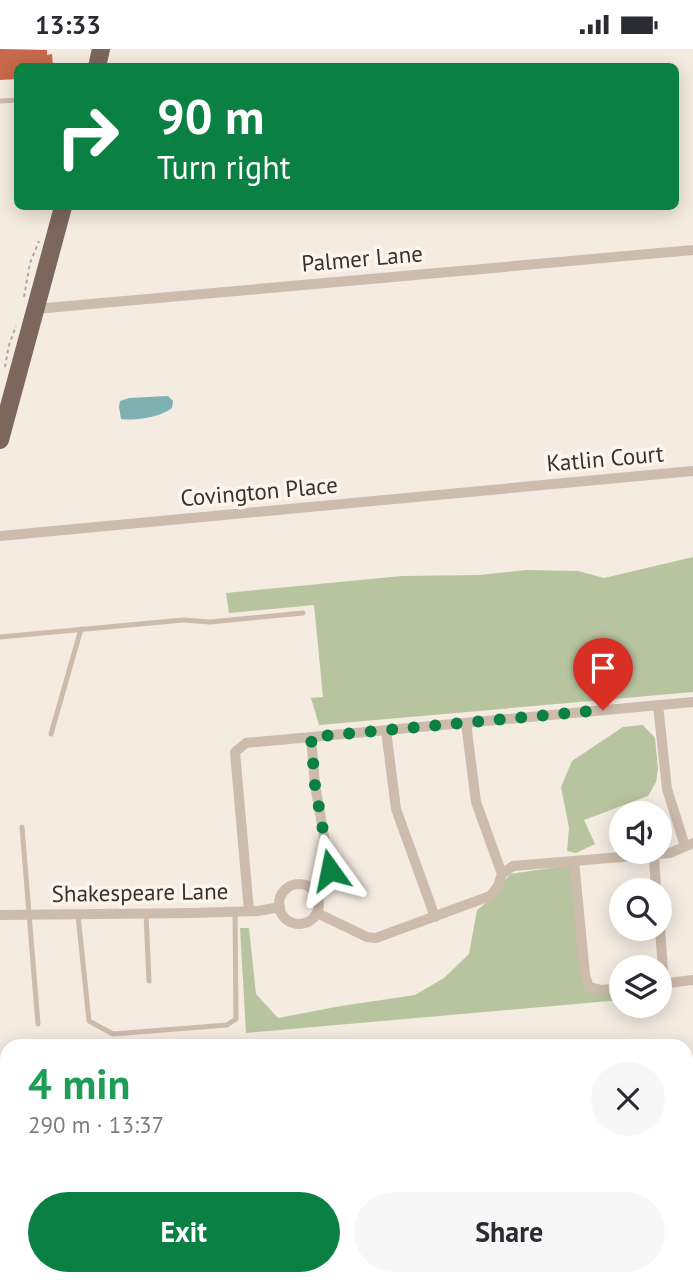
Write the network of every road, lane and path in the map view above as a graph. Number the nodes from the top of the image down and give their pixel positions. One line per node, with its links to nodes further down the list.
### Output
1 (61, 210): 4 (main road)
2 (41, 235): 4 (path)
3 (693, 250): 4 (street, Palmer Lane)
4 (29, 305): 7 (main road)
5 (16, 325): 6 (path)
6 (4, 376)
7 (4, 414): 8 (main road)
8 (0, 440)
9 (693, 471): 10 (street, Katlin Court)
10 (522, 487): 11 (street, Covington Place)
11 (0, 536)
12 (303, 613): 13 (lane)
13 (81, 629): 14 (lane); 19 (lane)
14 (0, 637)
15 (693, 702): 16 (street)
16 (658, 705): 17 (street); 22 (street)
17 (466, 723): 18 (street); 26 (street)
18 (386, 730): 20 (street); 36 (street)
19 (51, 734)
20 (311, 737): 27 (street); 29 (street)
21 (22, 827): 34 (lane)
22 (689, 845): 23 (street)
23 (672, 852)
24 (609, 858): 25 (street)
25 (574, 861): 26 (street); 40 (street)
26 (502, 874): 36 (street)
27 (312, 889): 28 (street); 31 (street)
28 (280, 907): 29 (street, Shakespeare Lane); 31 (street)
29 (249, 911): 30 (street, Shakespeare Lane)
30 (235, 912): 32 (street, Shakespeare Lane); 35 (lane)
31 (317, 913): 36 (street)
32 (146, 914): 35 (street, Shakespeare Lane); 37 (lane)
33 (0, 915): 34 (street, Shakespeare Lane)
34 (29, 915): 35 (street, Shakespeare Lane); 41 (lane)
35 (78, 915)
36 (435, 917)
37 (149, 981)
38 (693, 981): 39 (street)
39 (672, 983)
40 (609, 989)
41 (38, 1024)

